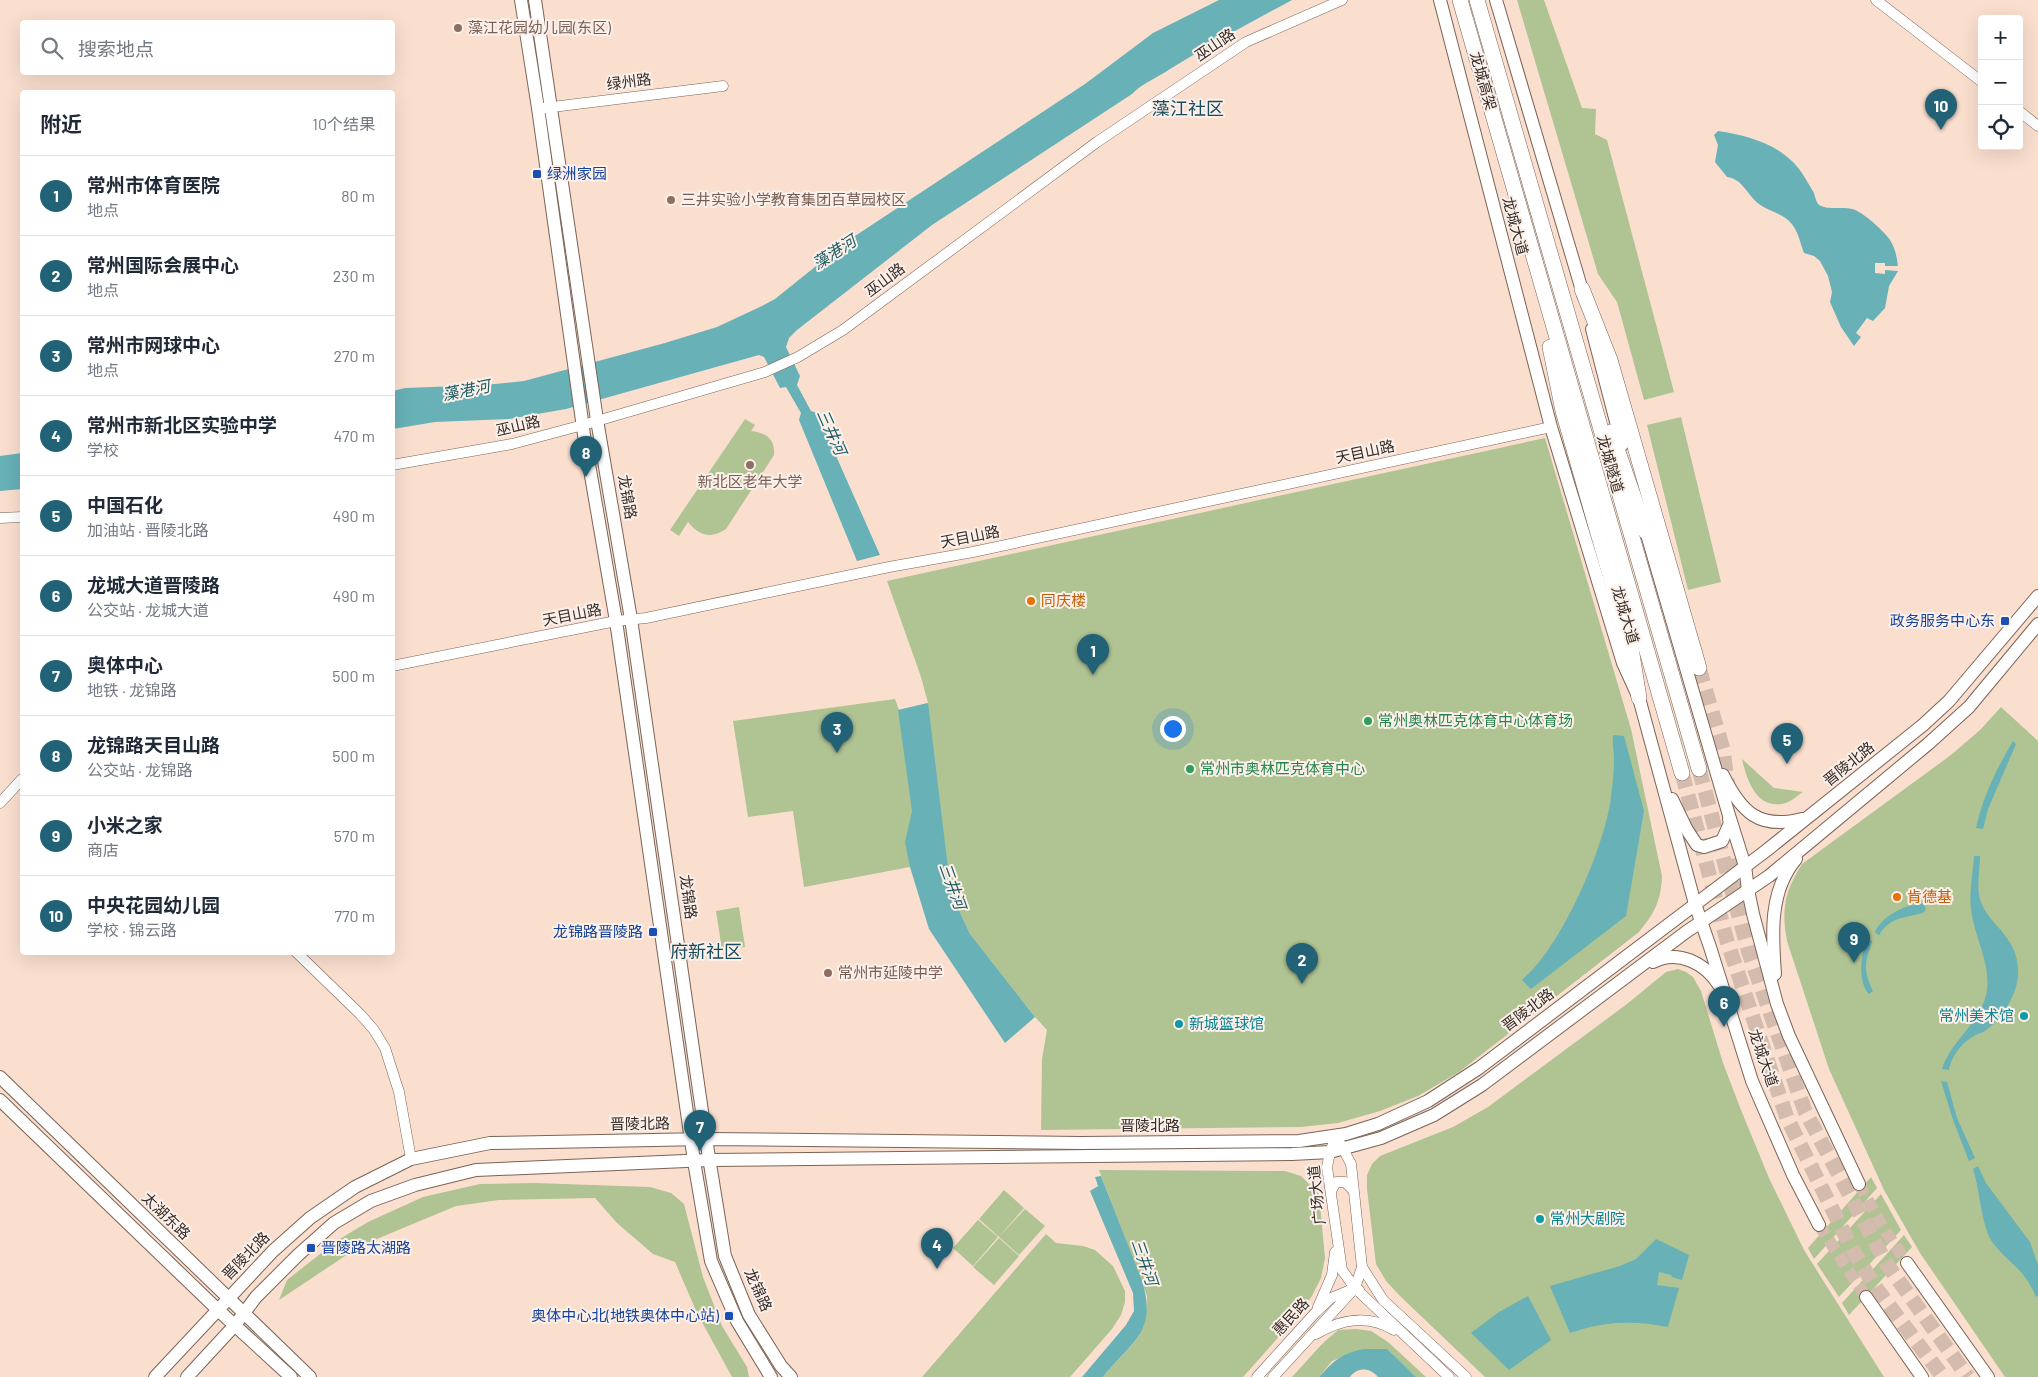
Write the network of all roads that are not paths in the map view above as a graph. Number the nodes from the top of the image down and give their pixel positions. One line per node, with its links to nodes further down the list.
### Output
1 (521, 0): 12 (main road, 龙锦路)
2 (535, 0): 11 (main road, 龙锦路)
3 (1342, 0): 18 (street, 巫山路)
4 (1440, 0): 20 (main road, 龙城大道)
5 (1460, 0): 16 (highway, 龙城高架)
6 (1477, 0): 15 (highway, 龙城高架)
7 (1496, 0): 17 (main road, 龙城大道)
8 (1876, 0): 9 (street)
9 (1978, 79)
10 (723, 86): 11 (street, 绿州路)
11 (552, 107): 12 (street, 绿州路); 18 (main road, 龙锦路)
12 (538, 108): 19 (main road, 龙锦路)
13 (2023, 114): 14 (street)
14 (2038, 126)
15 (1522, 158): 24 (highway); 33 (highway, 龙城隧道)
16 (1506, 163): 31 (highway); 35 (highway, 龙城隧道)
17 (1582, 289): 24 (main road, 龙城大道); 30 (highway)
18 (597, 420): 19 (street, 巫山路); 26 (main road, 龙锦路)
19 (583, 425): 21 (street, 巫山路); 27 (main road, 龙锦路)
20 (1551, 428): 26 (street, 天目山路); 31 (main road, 龙城大道)
21 (395, 464)
22 (20, 517): 23 (street)
23 (0, 518)
24 (1646, 532): 32 (main road, 龙城大道)
25 (2038, 596): 39 (main road, 晋陵北路)
26 (632, 619): 27 (street, 天目山路); 52 (main road, 龙锦路)
27 (616, 621): 29 (street, 天目山路); 53 (main road, 龙锦路)
28 (2038, 624): 40 (main road, 晋陵北路)
29 (395, 665)
30 (1699, 668)
31 (1638, 698): 34 (main road, 龙城大道)
32 (1709, 748): 38 (main road, 龙城大道); 39 (main road)
33 (1699, 769)
34 (1658, 770): 38 (main road); 43 (main road, 龙城大道)
35 (1682, 773)
36 (20, 781): 37 (street)
37 (0, 803)
38 (1728, 812): 41 (main road, 龙城大道)
39 (1807, 818): 41 (main road, 晋陵北路)
40 (1812, 839): 42 (main road, 晋陵北路); 48 (main road)
41 (1745, 866): 42 (main road, 龙城大道); 43 (main road, 晋陵北路)
42 (1748, 890): 44 (main road, 晋陵北路); 48 (main road, 龙城大道)
43 (1695, 904): 44 (main road, 龙城大道); 51 (main road, 晋陵北路)
44 (1701, 922): 46 (main road, 晋陵北路); 47 (main road, 龙城大道)
45 (299, 955): 56 (street)
46 (1629, 975): 47 (main road); 54 (main road, 晋陵北路)
47 (1727, 998): 62 (main road, 龙城大道)
48 (1776, 1004): 59 (main road, 龙城大道)
49 (0, 1077): 68 (main road, 太湖东路)
50 (0, 1100): 70 (main road, 太湖东路)
51 (1336, 1136): 52 (main road, 晋陵北路); 54 (street); 55 (street, 广场大道)
52 (706, 1139): 53 (main road, 晋陵北路); 58 (main road, 龙锦路)
53 (692, 1140): 56 (main road, 晋陵北路); 57 (main road, 龙锦路)
54 (1342, 1148): 55 (main road, 晋陵北路); 60 (street)
55 (1330, 1152): 58 (main road, 晋陵北路); 61 (street, 广场大道)
56 (411, 1159): 68 (main road, 晋陵北路)
57 (694, 1160): 58 (main road, 晋陵北路); 71 (main road, 晋陵北路); 80 (main road, 龙锦路)
58 (709, 1160): 81 (main road, 龙锦路)
59 (1859, 1184)
60 (1353, 1190): 61 (street); 65 (street)
61 (1330, 1191): 63 (street, 广场大道)
62 (1819, 1225)
63 (1337, 1236): 66 (street, 广场大道); 72 (street)
64 (1907, 1264): 87 (main road)
65 (1362, 1268): 66 (street, 惠民路); 69 (street)
66 (1355, 1288): 69 (street); 72 (street, 惠民路); 74 (street, 广场大道); 75 (street, 惠民路)
67 (1866, 1297): 86 (main road)
68 (228, 1298): 70 (main road, 晋陵北路); 71 (main road, 太湖东路)
69 (1383, 1300): 85 (street)
70 (217, 1309): 73 (main road, 太湖东路); 76 (main road, 晋陵北路)
71 (244, 1312): 73 (main road, 晋陵北路); 79 (main road, 太湖东路)
72 (1316, 1312): 82 (street, 惠民路)
73 (235, 1325): 77 (main road, 晋陵北路); 78 (main road, 太湖东路)
74 (1406, 1337): 75 (street); 84 (street, 广场大道)
75 (1307, 1340): 83 (street, 惠民路)
76 (155, 1377)
77 (187, 1377)
78 (291, 1377)
79 (310, 1377)
80 (771, 1377)
81 (791, 1377)
82 (1257, 1377)
83 (1273, 1377)
84 (1449, 1377)
85 (1466, 1377)
86 (1922, 1377)
87 (1988, 1377)

